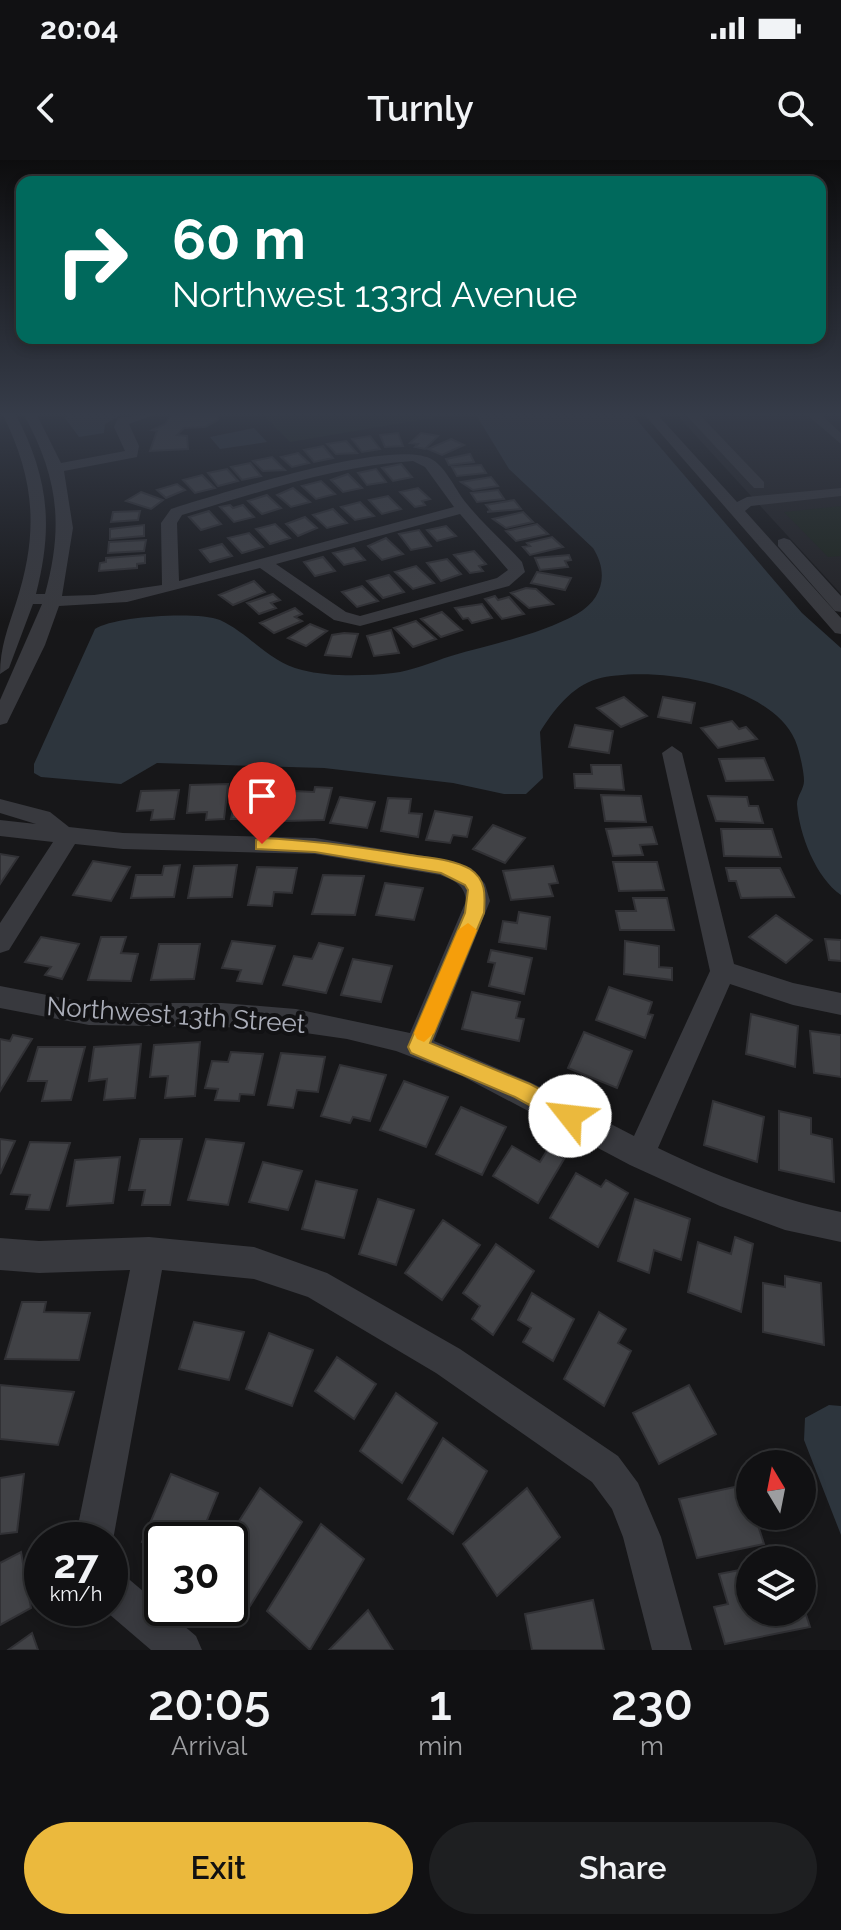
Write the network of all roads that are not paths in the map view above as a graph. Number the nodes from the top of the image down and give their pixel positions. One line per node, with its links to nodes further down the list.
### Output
1 (37, 483): 15 (street)
2 (60, 483): 14 (street)
3 (279, 483): 13 (street)
4 (444, 483): 11 (street)
5 (717, 483): 10 (street)
6 (721, 483): 10 (street)
7 (757, 483): 8 (street)
8 (759, 485)
9 (841, 492): 10 (street)
10 (741, 507): 16 (street); 17 (street)
11 (463, 509): 12 (street); 12 (street)
12 (262, 562): 13 (street)
13 (171, 587): 14 (street)
14 (55, 597): 15 (street); 19 (street)
15 (29, 598): 18 (street)
16 (841, 607)
17 (841, 629)
18 (0, 668)
19 (0, 719)
20 (672, 753): 25 (street)
21 (0, 806): 23 (street)
22 (0, 828): 23 (street)
23 (67, 838): 24 (street); 28 (street)
24 (0, 943)
25 (723, 971): 27 (street); 29 (street)
26 (0, 997): 28 (street, Northwest 13th Street)
27 (841, 1004)
28 (418, 1047): 29 (street, Northwest 13th Street)
29 (640, 1155): 30 (street, Northwest 13th Street)
30 (841, 1227)
31 (149, 1253): 32 (street); 33 (street); 36 (street)
32 (0, 1254)
33 (97, 1522)
34 (128, 1604): 35 (street)
35 (182, 1650)
36 (672, 1650)

